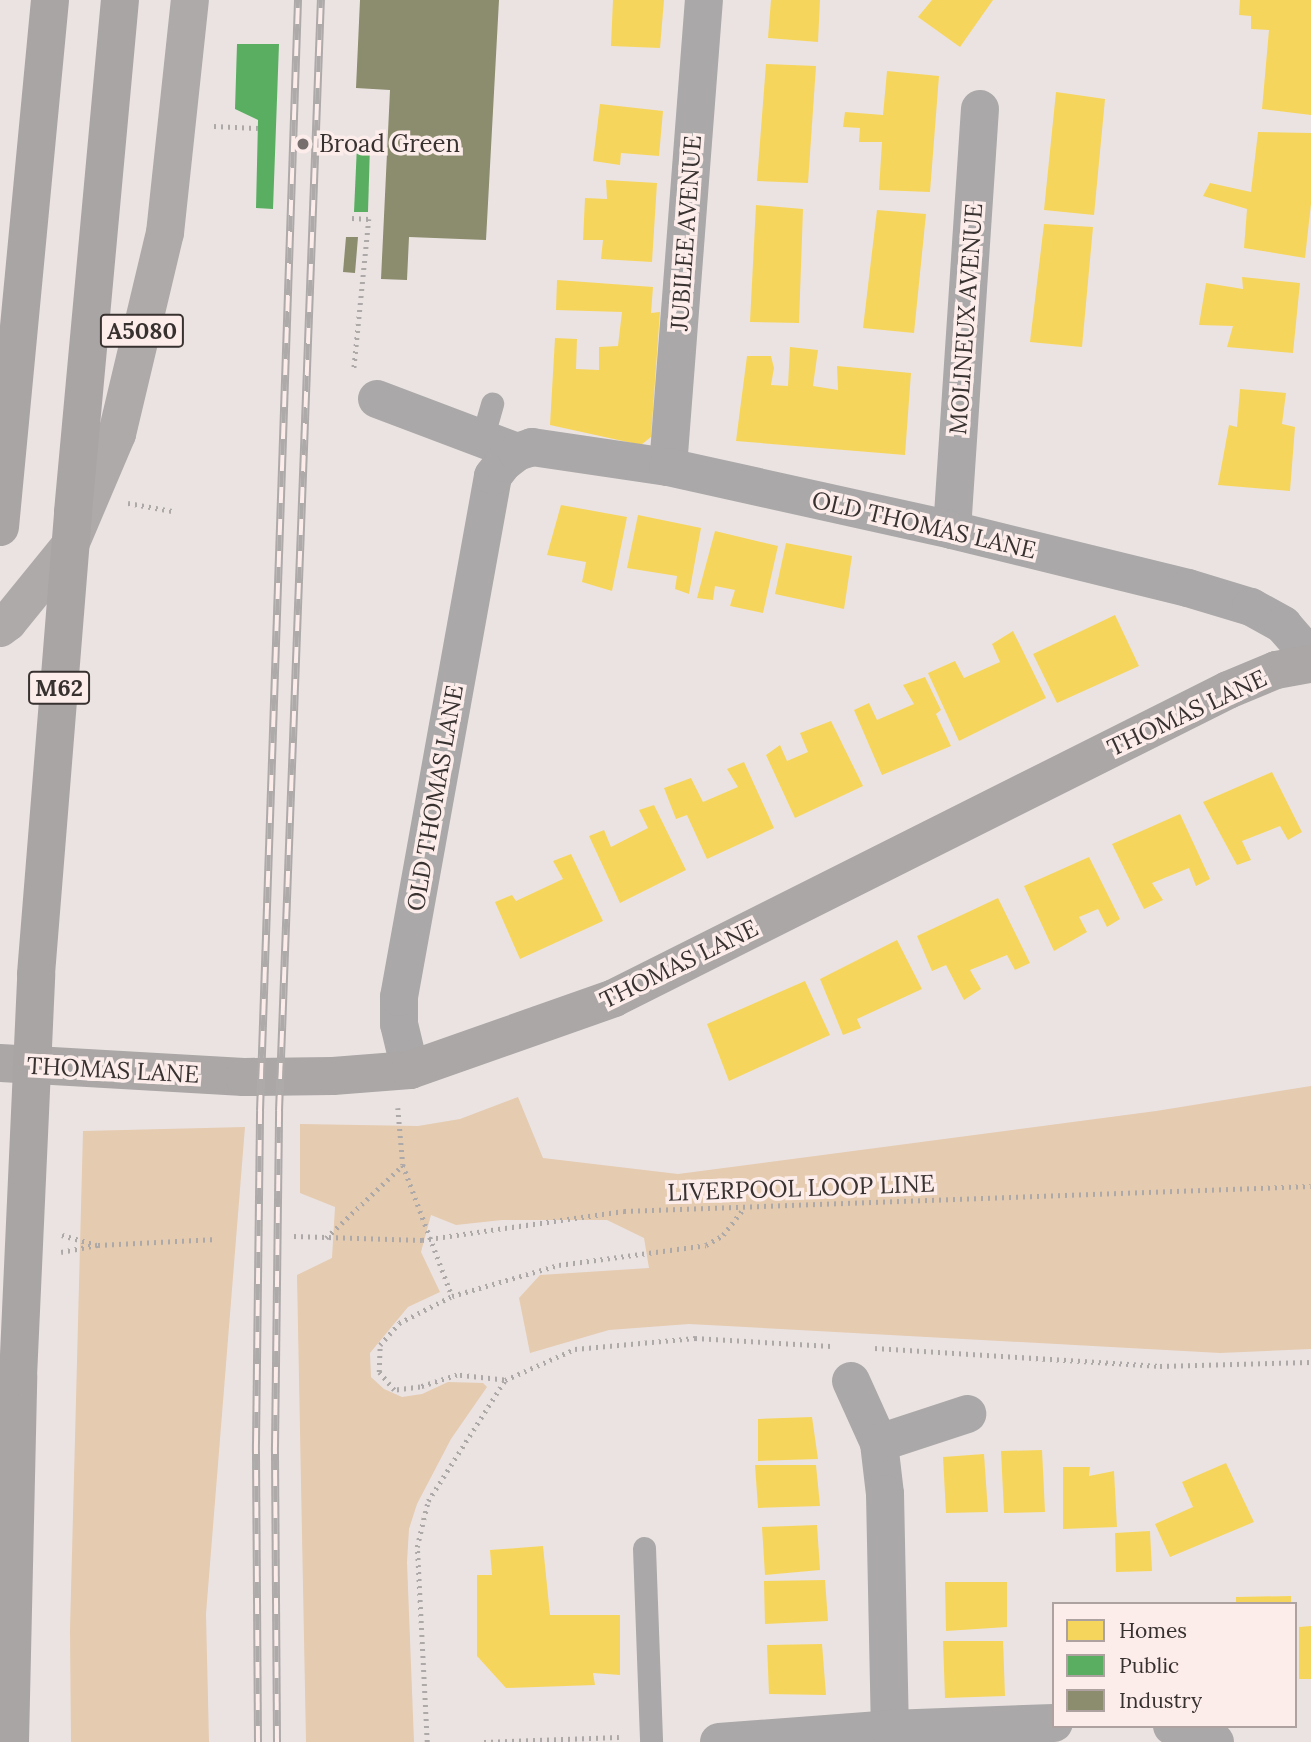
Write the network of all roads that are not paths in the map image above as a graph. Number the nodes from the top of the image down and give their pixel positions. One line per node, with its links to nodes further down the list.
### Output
1 (50, 0): 10 (highway)
2 (120, 0): 25 (highway, M62, bridge)
3 (190, 0): 12 (main road, A5080)
4 (704, 0): 9 (street, JUBILEE AVENUE)
5 (980, 109): 11 (street, MOLINEUX AVENUE)
6 (377, 399): 8 (street, OLD THOMAS LANE)
7 (492, 403): 8 (lane)
8 (499, 446): 9 (street, OLD THOMAS LANE); 16 (street, OLD THOMAS LANE)
9 (668, 467): 11 (street, OLD THOMAS LANE)
10 (0, 527)
11 (952, 530): 13 (street, OLD THOMAS LANE)
12 (0, 628)
13 (1311, 657)
14 (1311, 664): 16 (street, THOMAS LANE)
15 (0, 1063): 16 (street, THOMAS LANE)
16 (402, 1071)
17 (853, 1358): 19 (street)
18 (967, 1414): 19 (street)
19 (878, 1443): 23 (street)
20 (644, 1548): 24 (lane)
21 (1052, 1723): 23 (street)
22 (1191, 1728): 27 (street)
23 (890, 1729): 26 (street)
24 (651, 1739)
25 (10, 1742)
26 (719, 1742)
27 (1215, 1742)

